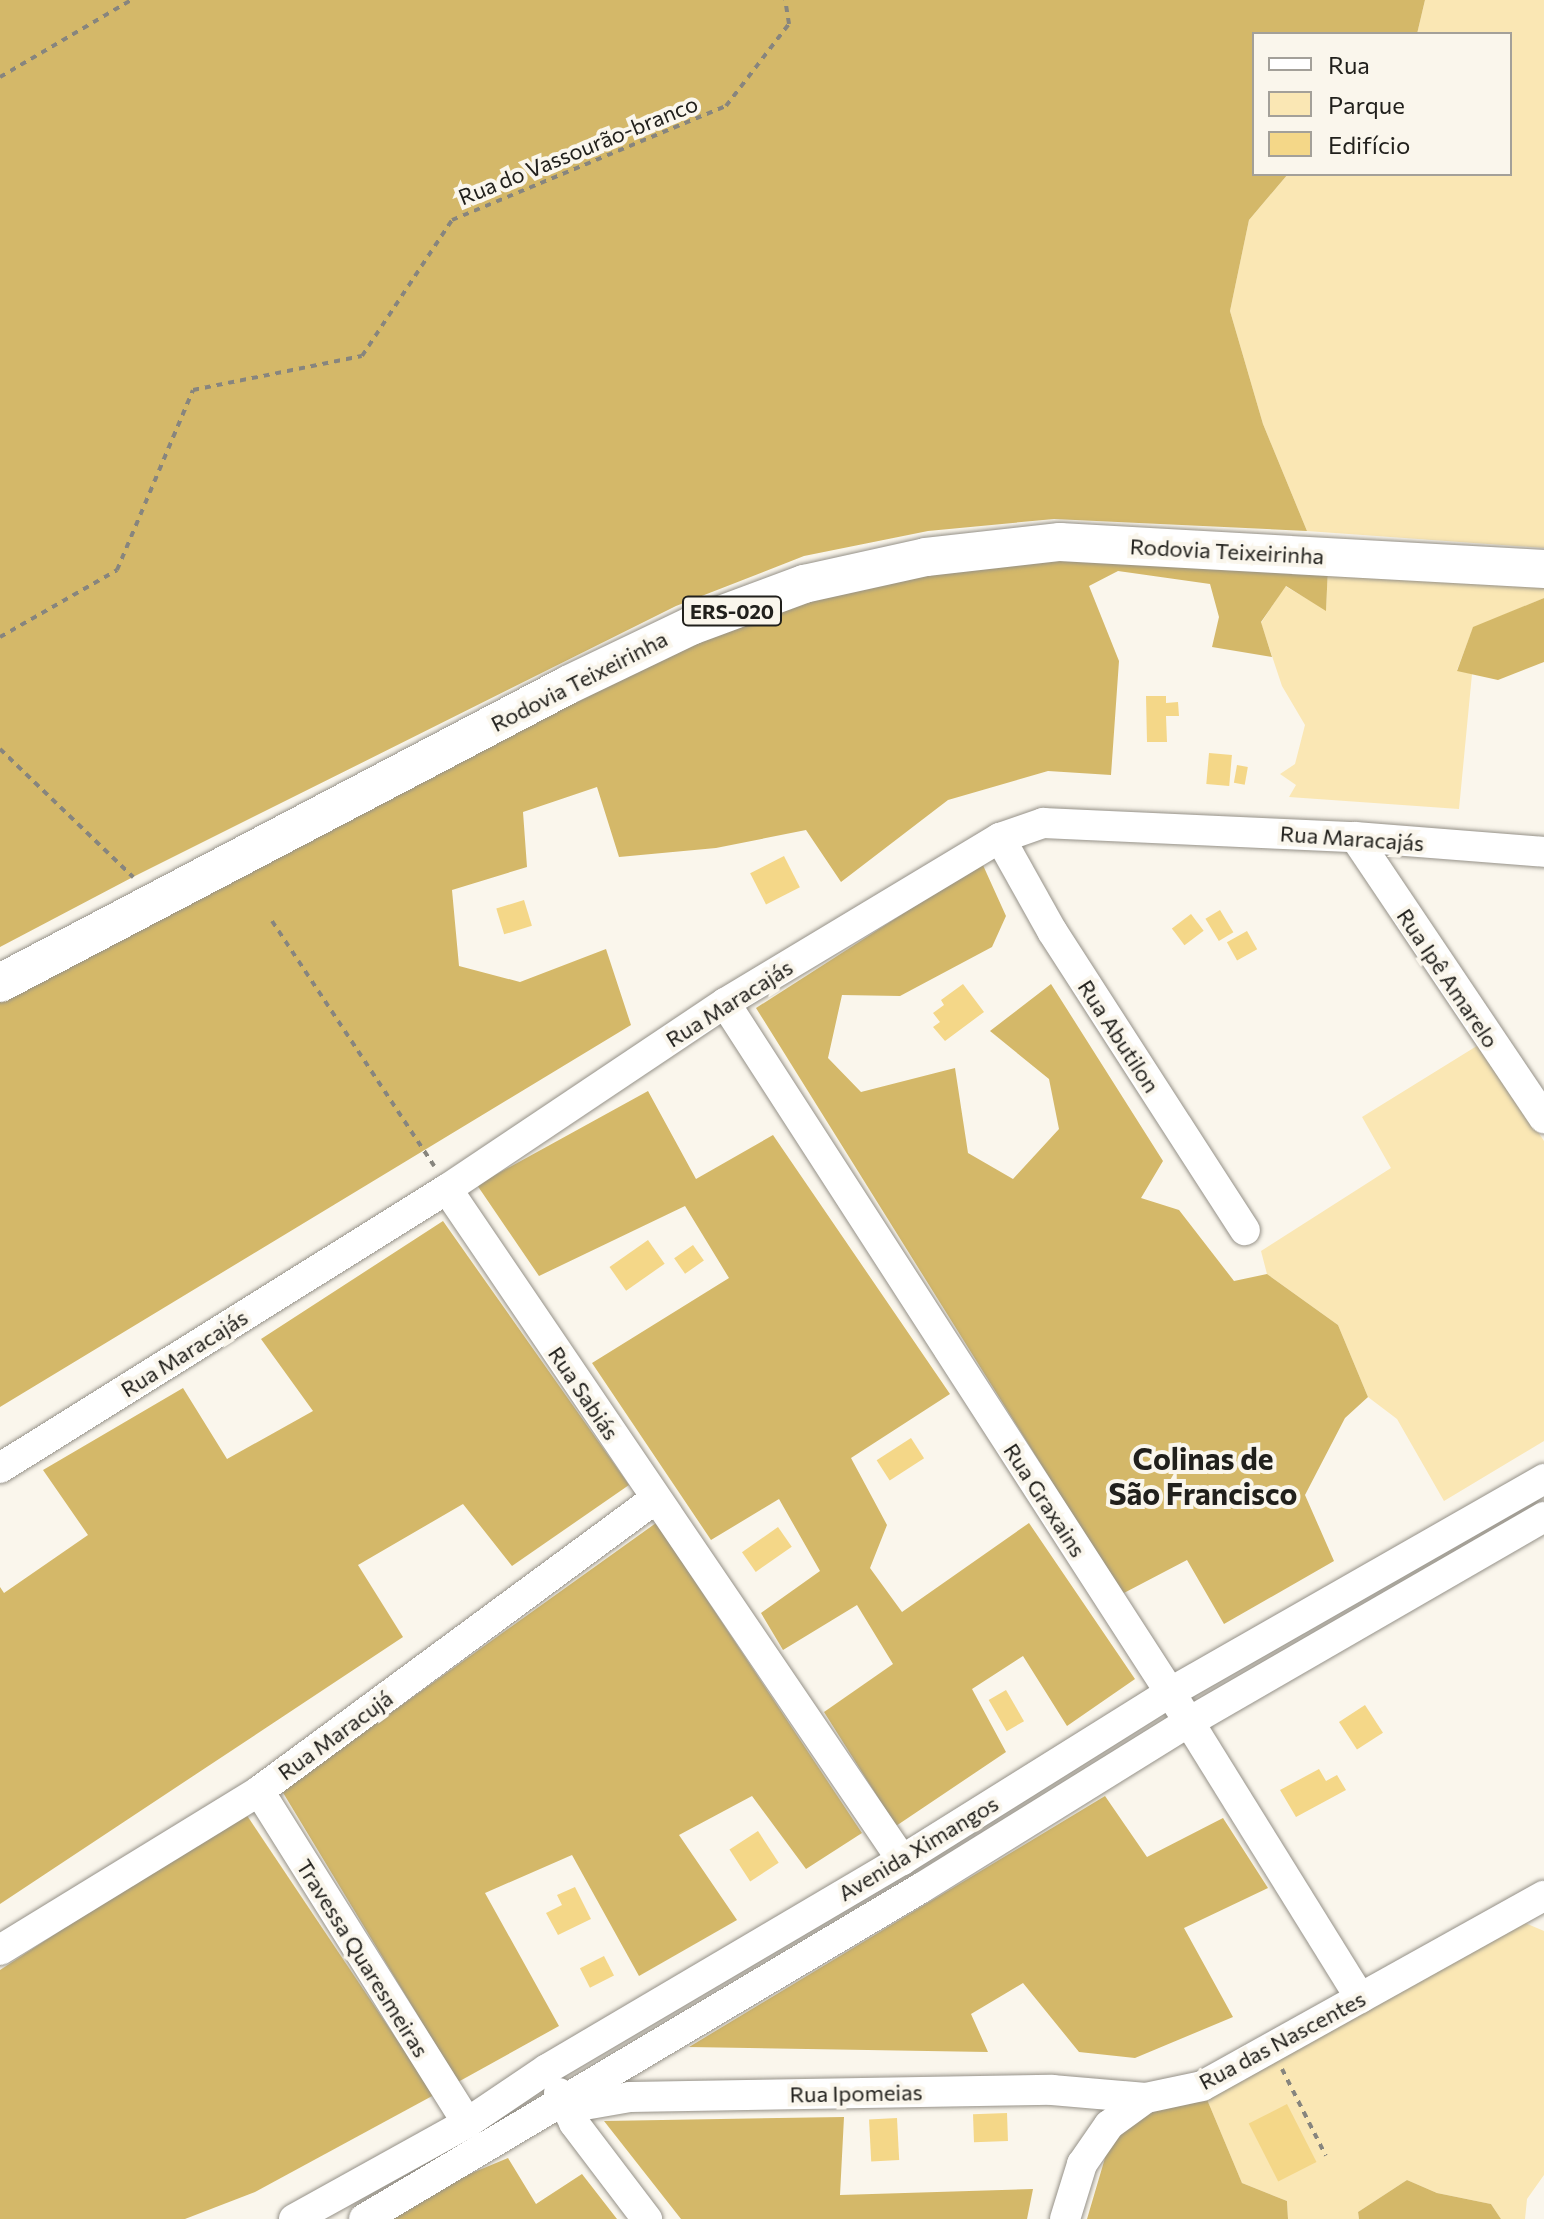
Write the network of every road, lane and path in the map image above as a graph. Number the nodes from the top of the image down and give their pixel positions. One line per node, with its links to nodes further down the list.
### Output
1 (131, 0): 3 (path)
2 (785, 0): 5 (path, Rua do Vassourão-branco)
3 (0, 77)
4 (1544, 569): 12 (main road, Rodovia Teixeirinha / ERS-020)
5 (0, 637)
6 (0, 749): 10 (path)
7 (1355, 837): 8 (street, Rua Maracajás); 9 (street, Rua Maracajás); 14 (street, Rua Ipê Amarelo)
8 (1000, 838): 13 (street, Rua Maracajás); 16 (street, Rua Abutilon)
9 (1544, 852)
10 (133, 877)
11 (272, 921): 15 (path)
12 (0, 983)
13 (725, 1003): 15 (street, Rua Maracajás); 21 (street, Rua Graxains)
14 (1544, 1118)
15 (447, 1189): 17 (street, Rua Maracajás); 19 (street, Rua Sabiás)
16 (1245, 1230)
17 (0, 1468)
18 (1544, 1479): 21 (street, Avenida Ximangos)
19 (655, 1499): 23 (street, Rua Maracujá); 24 (street, Rua Sabiás)
20 (1544, 1517): 22 (street, Avenida Ximangos)
21 (1169, 1693): 22 (street, Rua Graxains); 24 (street, Avenida Ximangos)
22 (1189, 1722): 27 (street, Rua Graxains); 31 (street, Avenida Ximangos)
23 (259, 1791): 26 (street, Rua Maracujá); 32 (street, Travessa Quaresmeiras)
24 (902, 1860): 29 (street, Avenida Ximangos)
25 (1543, 1899): 27 (street, Rua das Nascentes)
26 (0, 1950)
27 (1360, 1998): 28 (street, Rua das Nascentes)
28 (1271, 2048): 30 (street, Rua das Nascentes); 33 (path)
29 (547, 2069): 31 (street); 32 (street, Avenida Ximangos)
30 (1146, 2098): 31 (street, Rua Ipomeias); 37 (street, Rua das Nascentes)
31 (566, 2105): 35 (street, Avenida Ximangos); 36 (street)
32 (467, 2123): 34 (street, Avenida Ximangos)
33 (1326, 2156)
34 (294, 2219)
35 (364, 2219)
36 (647, 2219)
37 (1065, 2219)

